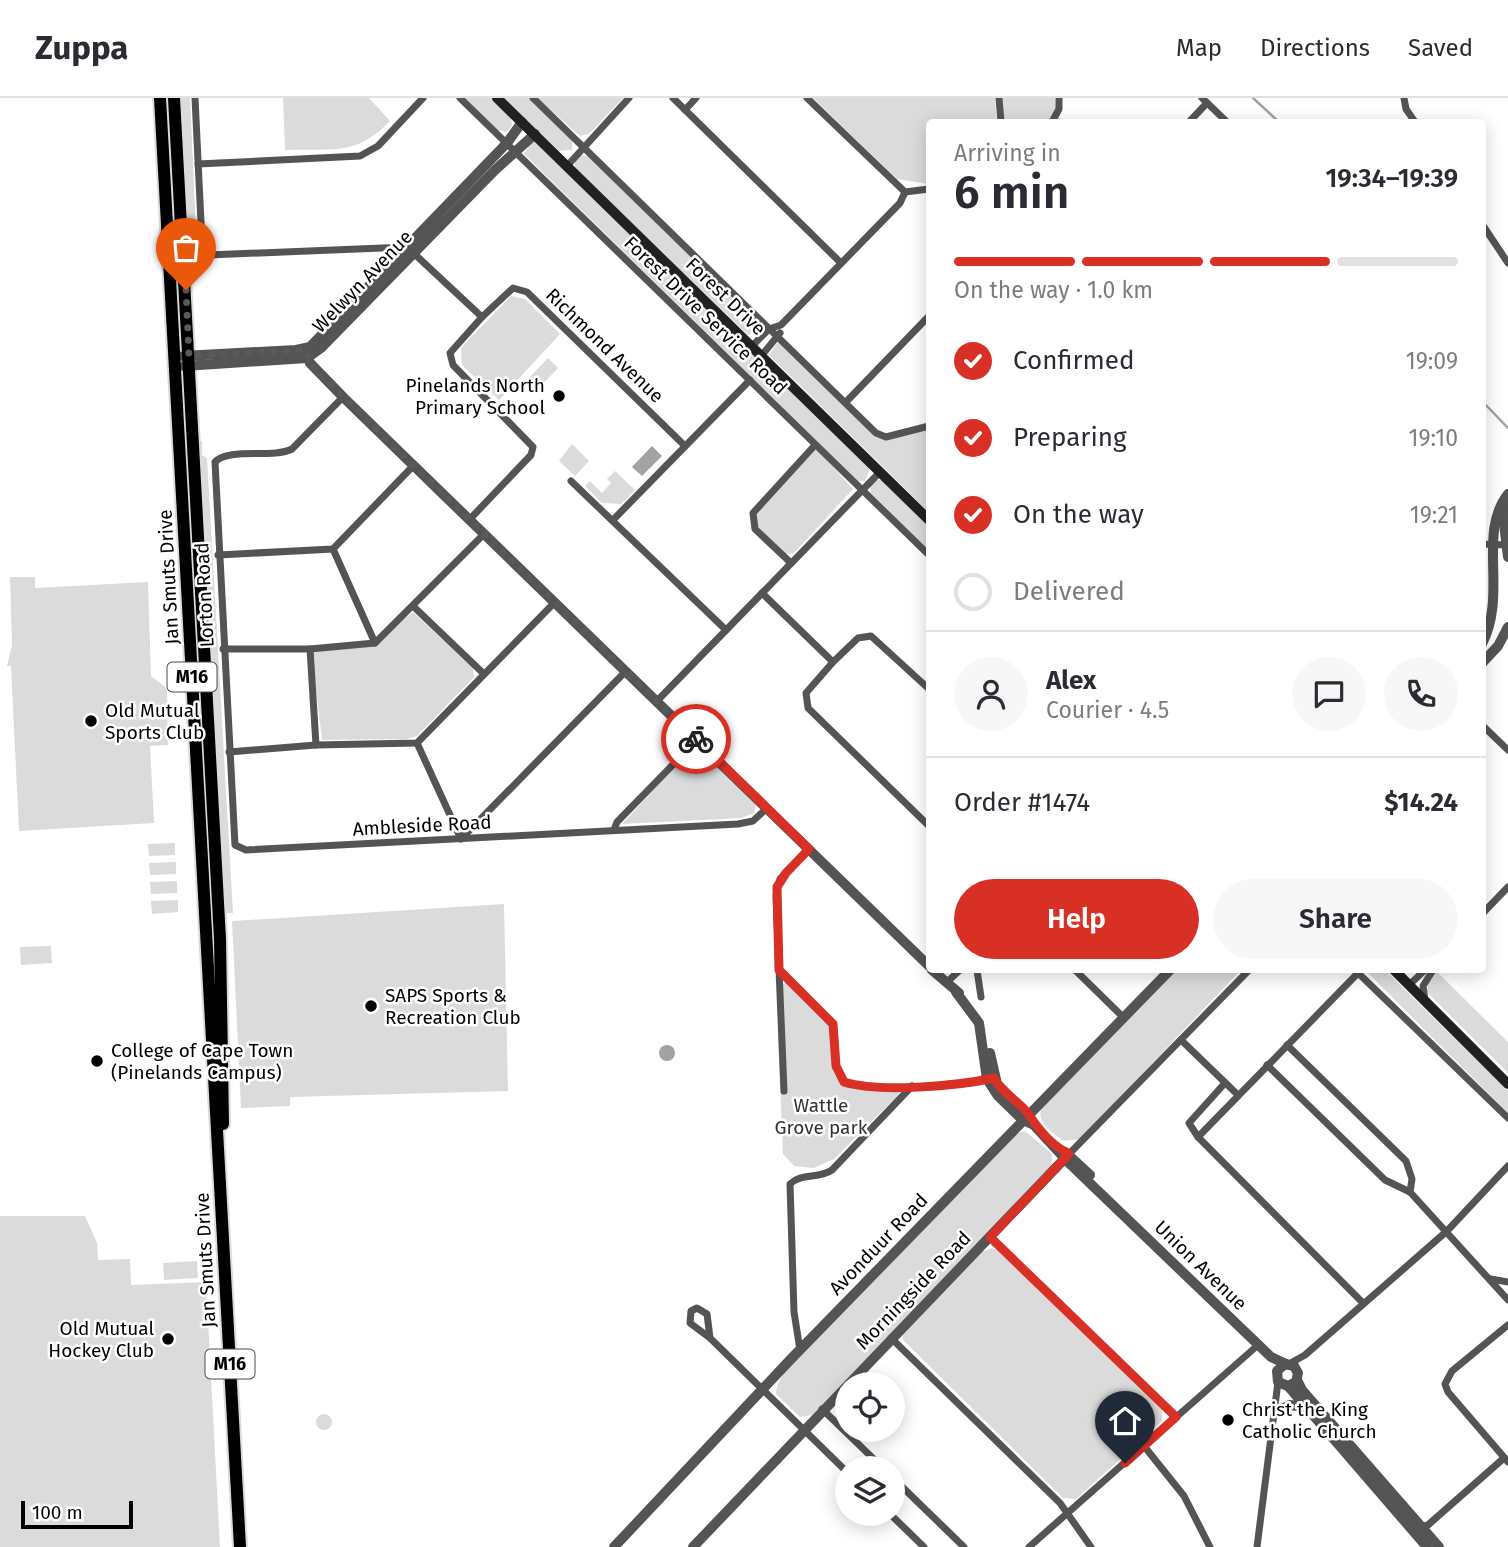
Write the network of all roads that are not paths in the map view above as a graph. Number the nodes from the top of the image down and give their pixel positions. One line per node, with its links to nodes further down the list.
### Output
1 (160, 98): 43 (main road, Jan Smuts Drive / M16)
2 (174, 98): 43 (main road, Jan Smuts Drive / M16)
3 (195, 98): 26 (street)
4 (423, 98): 26 (street)
5 (460, 98): 24 (street, Forest Drive Service Road)
6 (497, 98): 22 (main road, Forest Drive)
7 (533, 98): 25 (street, Forest Drive Service Road)
8 (629, 98): 25 (street)
9 (673, 98): 16 (street)
10 (696, 98): 16 (street)
11 (807, 98): 29 (street)
12 (999, 98): 17 (street)
13 (1059, 98): 18 (street)
14 (1404, 98): 21 (street)
15 (1205, 100): 19 (street); 20 (street)
16 (685, 110): 32 (street)
17 (1001, 119)
18 (1054, 119)
19 (1191, 119)
20 (1224, 119)
21 (1413, 119)
22 (522, 122): 23 (main road, Forest Drive); 24 (street, Welwyn Avenue)
23 (535, 134): 24 (street, Welwyn Avenue); 27 (main road, Forest Drive)
24 (511, 147): 31 (street, Welwyn Avenue); 45 (street, Forest Drive Service Road)
25 (583, 147): 27 (street); 37 (street, Forest Drive Service Road)
26 (198, 164): 31 (street)
27 (567, 166): 39 (main road, Forest Drive)
28 (926, 189): 29 (street)
29 (905, 192): 32 (street)
30 (1486, 230): 33 (street)
31 (410, 250): 34 (street); 40 (street, Welwyn Avenue); 41 (street, Welwyn Avenue)
32 (841, 263): 36 (street)
33 (1508, 263)
34 (482, 317): 50 (street, Richmond Avenue); 58 (street)
35 (926, 319): 47 (street)
36 (781, 325): 37 (street); 38 (street)
37 (769, 329): 38 (street, Forest Drive Service Road); 39 (street)
38 (779, 337): 42 (street); 47 (street, Forest Drive Service Road)
39 (751, 346): 42 (main road, Forest Drive)
40 (321, 348): 41 (street, Welwyn Avenue); 44 (street)
41 (306, 354): 43 (street, Welwyn Avenue); 44 (street)
42 (762, 355): 52 (main road, Forest Drive)
43 (182, 361): 156 (main road, Jan Smuts Drive / M16)
44 (318, 370): 46 (street)
45 (750, 380): 49 (street, Forest Drive Service Road); 50 (street)
46 (343, 397): 51 (street); 65 (street, Lorton Road)
47 (846, 401): 48 (street, Forest Drive Service Road)
48 (926, 427)
49 (816, 445): 54 (street, Forest Drive Service Road); 67 (street)
50 (685, 446): 59 (street)
51 (414, 465): 58 (street); 63 (street)
52 (880, 472): 54 (street); 57 (main road, Forest Drive)
53 (571, 481): 59 (street)
54 (863, 490): 64 (street, Forest Drive Service Road); 67 (street)
55 (1508, 494): 62 (street)
56 (1508, 505): 62 (street)
57 (926, 517)
58 (470, 519): 60 (street)
59 (613, 520): 72 (street)
60 (485, 534): 69 (street); 70 (street)
61 (1486, 544): 62 (street)
62 (1501, 545): 66 (street); 73 (street)
63 (333, 549): 65 (street); 74 (street)
64 (926, 552)
65 (218, 555): 75 (street, Lorton Road)
66 (1508, 557)
67 (791, 563): 68 (street)
68 (762, 593): 72 (street); 78 (street)
69 (555, 602): 79 (street); 80 (street)
70 (414, 607): 74 (street); 80 (street)
71 (1508, 627): 77 (street)
72 (726, 630): 82 (street)
73 (1486, 635)
74 (375, 643): 76 (street)
75 (223, 649): 76 (street); 88 (street, Lorton Road)
76 (310, 649): 86 (street)
77 (1486, 659)
78 (834, 663): 81 (street); 90 (street)
79 (626, 671): 82 (street); 92 (street)
80 (484, 674): 85 (street)
81 (926, 686)
82 (657, 701): 84 (street)
83 (1486, 729): 87 (street)
84 (697, 740): 89 (street); 91 (street)
85 (417, 743): 86 (street); 92 (street)
86 (316, 745): 88 (street)
87 (1508, 750)
88 (229, 752): 93 (street, Lorton Road)
89 (767, 808): 91 (street, Ambleside Road); 94 (street)
90 (926, 823)
91 (614, 830): 92 (street, Ambleside Road)
92 (461, 839): 93 (street, Ambleside Road)
93 (234, 845)
94 (809, 849): 97 (street); 98 (street)
95 (1508, 887): 96 (street)
96 (1486, 910)
97 (926, 963)
98 (779, 970): 121 (street); 122 (street)
99 (936, 973): 110 (street)
100 (957, 973): 110 (street)
101 (977, 973): 112 (street)
102 (1078, 973): 114 (street)
103 (1167, 973): 114 (street, Avonduur Road)
104 (1246, 973): 115 (street, Morningside Road)
105 (1355, 973): 116 (street)
106 (1359, 973): 124 (street)
107 (1397, 973): 111 (main road)
108 (1423, 973): 111 (street)
109 (1431, 973): 113 (street)
110 (946, 983): 118 (street)
111 (1409, 985): 113 (main road)
112 (981, 997)
113 (1425, 1001): 120 (main road)
114 (1124, 1017): 125 (street, Avonduur Road)
115 (1181, 1040): 119 (street); 127 (street, Morningside Road)
116 (1287, 1045): 117 (street); 129 (street)
117 (1267, 1065): 123 (street); 129 (street)
118 (990, 1079): 121 (street); 125 (street, Union Avenue)
119 (1225, 1083): 123 (street); 126 (street)
120 (1508, 1084)
121 (912, 1086): 140 (street)
122 (784, 1091)
123 (1238, 1095): 126 (street)
124 (1508, 1118)
125 (1028, 1119): 127 (street, Union Avenue); 140 (street, Avonduur Road)
126 (1198, 1137): 135 (street)
127 (1066, 1156): 131 (street, Morningside Road); 139 (street, Union Avenue)
128 (1508, 1166): 130 (street)
129 (1410, 1192): 130 (street)
130 (1447, 1231): 132 (street); 135 (street)
131 (990, 1237): 138 (street, Morningside Road); 146 (street)
132 (1490, 1279): 133 (street); 134 (street)
133 (1508, 1282)
134 (1508, 1300)
135 (1363, 1303): 141 (street)
136 (1508, 1325): 150 (street)
137 (710, 1338): 142 (street)
138 (891, 1338): 145 (street, Morningside Road); 153 (street)
139 (1258, 1345): 141 (street, Union Avenue); 146 (street)
140 (800, 1350): 142 (street, Avonduur Road)
141 (1287, 1375): 143 (street, Union Avenue); 144 (street)
142 (762, 1389): 147 (street); 157 (street, Avonduur Road)
143 (1309, 1405): 144 (street); 155 (street, Union Avenue)
144 (1277, 1407): 164 (street)
145 (822, 1409): 147 (street, Morningside Road); 149 (street)
146 (1176, 1417): 148 (street)
147 (802, 1429): 151 (street); 158 (street, Morningside Road)
148 (1144, 1446): 153 (street); 163 (street)
149 (871, 1456)
150 (1506, 1460): 155 (street)
151 (835, 1461)
152 (905, 1490): 160 (street)
153 (1066, 1514): 161 (street); 162 (street)
154 (902, 1526): 159 (street)
155 (1417, 1528): 165 (street, Union Avenue); 166 (street, Union Avenue)
156 (240, 1547)
157 (614, 1547)
158 (693, 1547)
159 (924, 1547)
160 (964, 1547)
161 (1029, 1547)
162 (1090, 1547)
163 (1210, 1547)
164 (1257, 1547)
165 (1427, 1547)
166 (1439, 1547)

